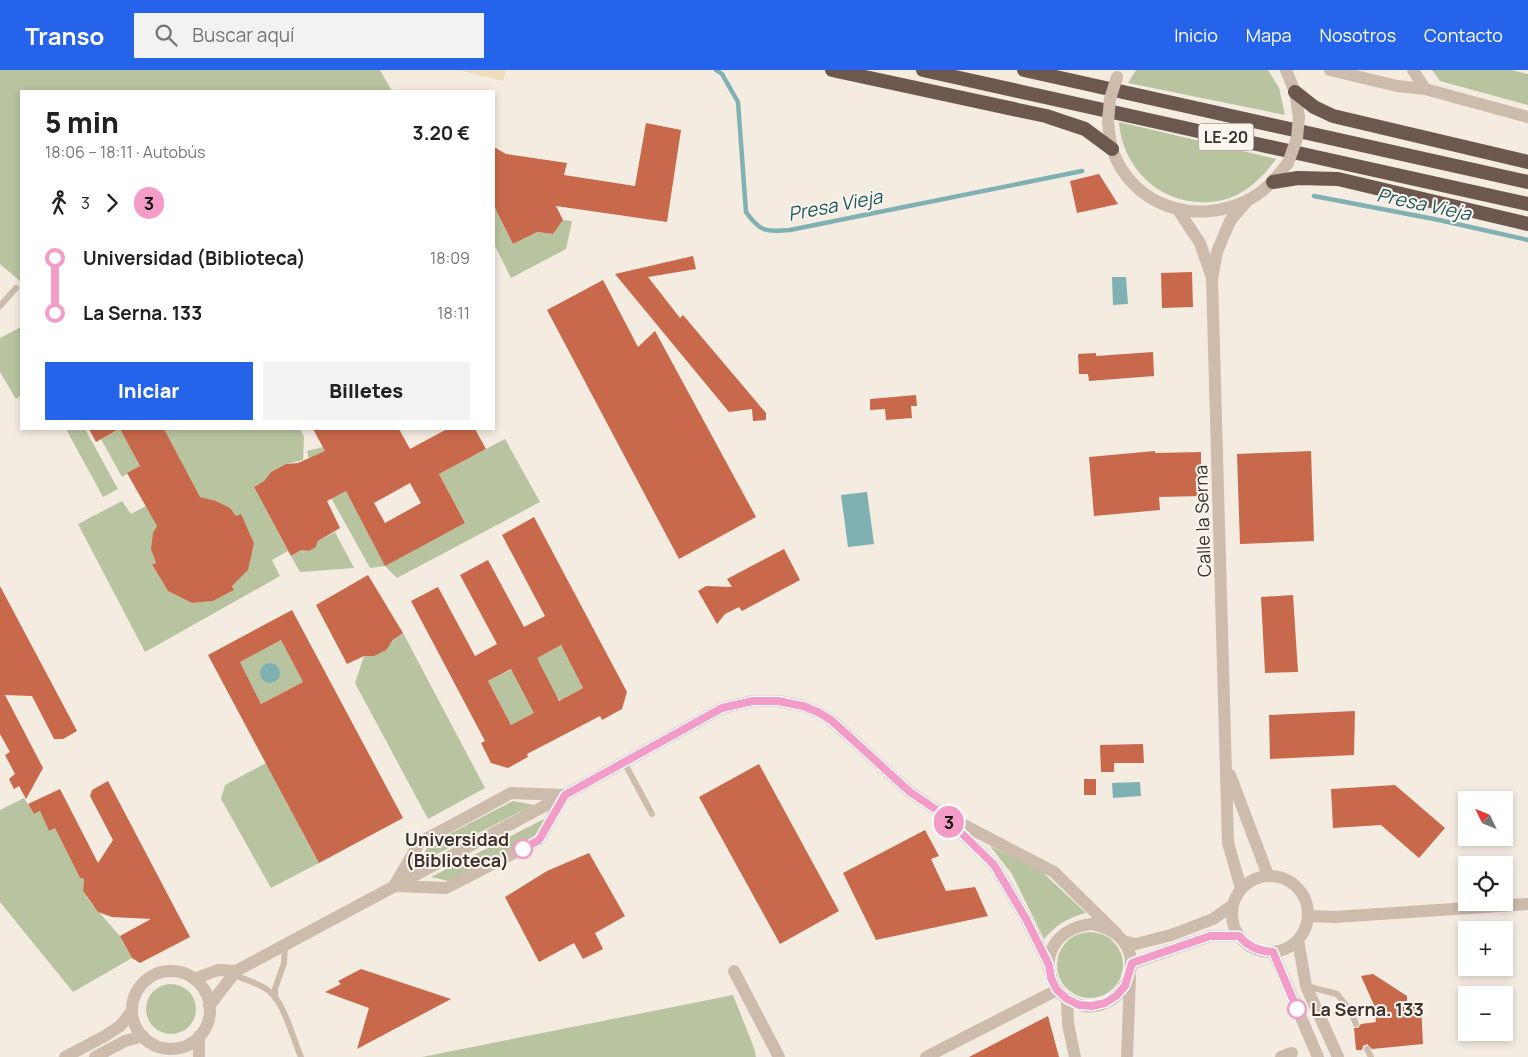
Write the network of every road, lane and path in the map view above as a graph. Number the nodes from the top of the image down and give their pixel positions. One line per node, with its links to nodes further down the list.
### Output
1 (832, 70): 13 (highway)
2 (924, 70): 18 (highway, LE-20)
3 (1024, 70): 16 (highway, LE-20)
4 (1286, 70): 11 (street)
5 (1330, 70): 9 (street)
6 (1406, 70): 9 (street)
7 (1413, 70): 10 (street)
8 (1120, 73): 13 (street, bridge)
9 (1397, 86): 10 (street)
10 (1425, 89): 12 (street)
11 (1295, 92): 14 (highway); 15 (street, bridge)
12 (1528, 117)
13 (1112, 148): 19 (street)
14 (1528, 162)
15 (1273, 182): 17 (street); 20 (highway)
16 (1528, 182)
17 (1247, 201): 19 (street); 21 (street, Calle la Serna)
18 (1528, 204)
19 (1178, 210): 21 (street, Calle la Serna)
20 (1528, 224)
21 (1212, 278): 25 (street, Calle la Serna)
22 (16, 288): 23 (lane)
23 (0, 306)
24 (624, 762): 26 (street); 27 (street); 28 (lane)
25 (1226, 764): 29 (street, Calle la Serna); 31 (street, Calle la Serna)
26 (565, 795): 30 (street); 30 (street); 30 (street)
27 (941, 813): 36 (street); 40 (street)
28 (652, 814)
29 (1268, 875): 31 (street); 34 (street)
30 (394, 886): 38 (street)
31 (1241, 888): 33 (street)
32 (1528, 904): 34 (street)
33 (1233, 905): 35 (street); 36 (street)
34 (1309, 916): 37 (street)
35 (1239, 936): 39 (street); 41 (street)
36 (1120, 937): 40 (street); 41 (street)
37 (1298, 940): 39 (street); 45 (street)
38 (285, 946): 43 (street); 47 (lane)
39 (1273, 952): 64 (street)
40 (1049, 965): 46 (street)
41 (1131, 968): 48 (street); 63 (street)
42 (734, 971): 60 (street)
43 (235, 973): 44 (street); 47 (lane); 49 (street)
44 (194, 979): 49 (street); 50 (street)
45 (1306, 986): 51 (lane); 65 (street)
46 (1057, 990): 48 (street); 61 (street)
47 (275, 998): 59 (lane)
48 (1067, 999): 62 (street)
49 (209, 1006): 53 (street)
50 (132, 1010): 52 (street); 56 (street)
51 (1356, 1024)
52 (143, 1036): 55 (street); 57 (street)
53 (199, 1036): 55 (street); 58 (street)
54 (1367, 1049): 66 (lane)
55 (172, 1053)
56 (64, 1057)
57 (95, 1057)
58 (200, 1057)
59 (300, 1057)
60 (779, 1057)
61 (926, 1057)
62 (1075, 1057)
63 (1127, 1057)
64 (1318, 1057)
65 (1338, 1057)
66 (1371, 1057)

